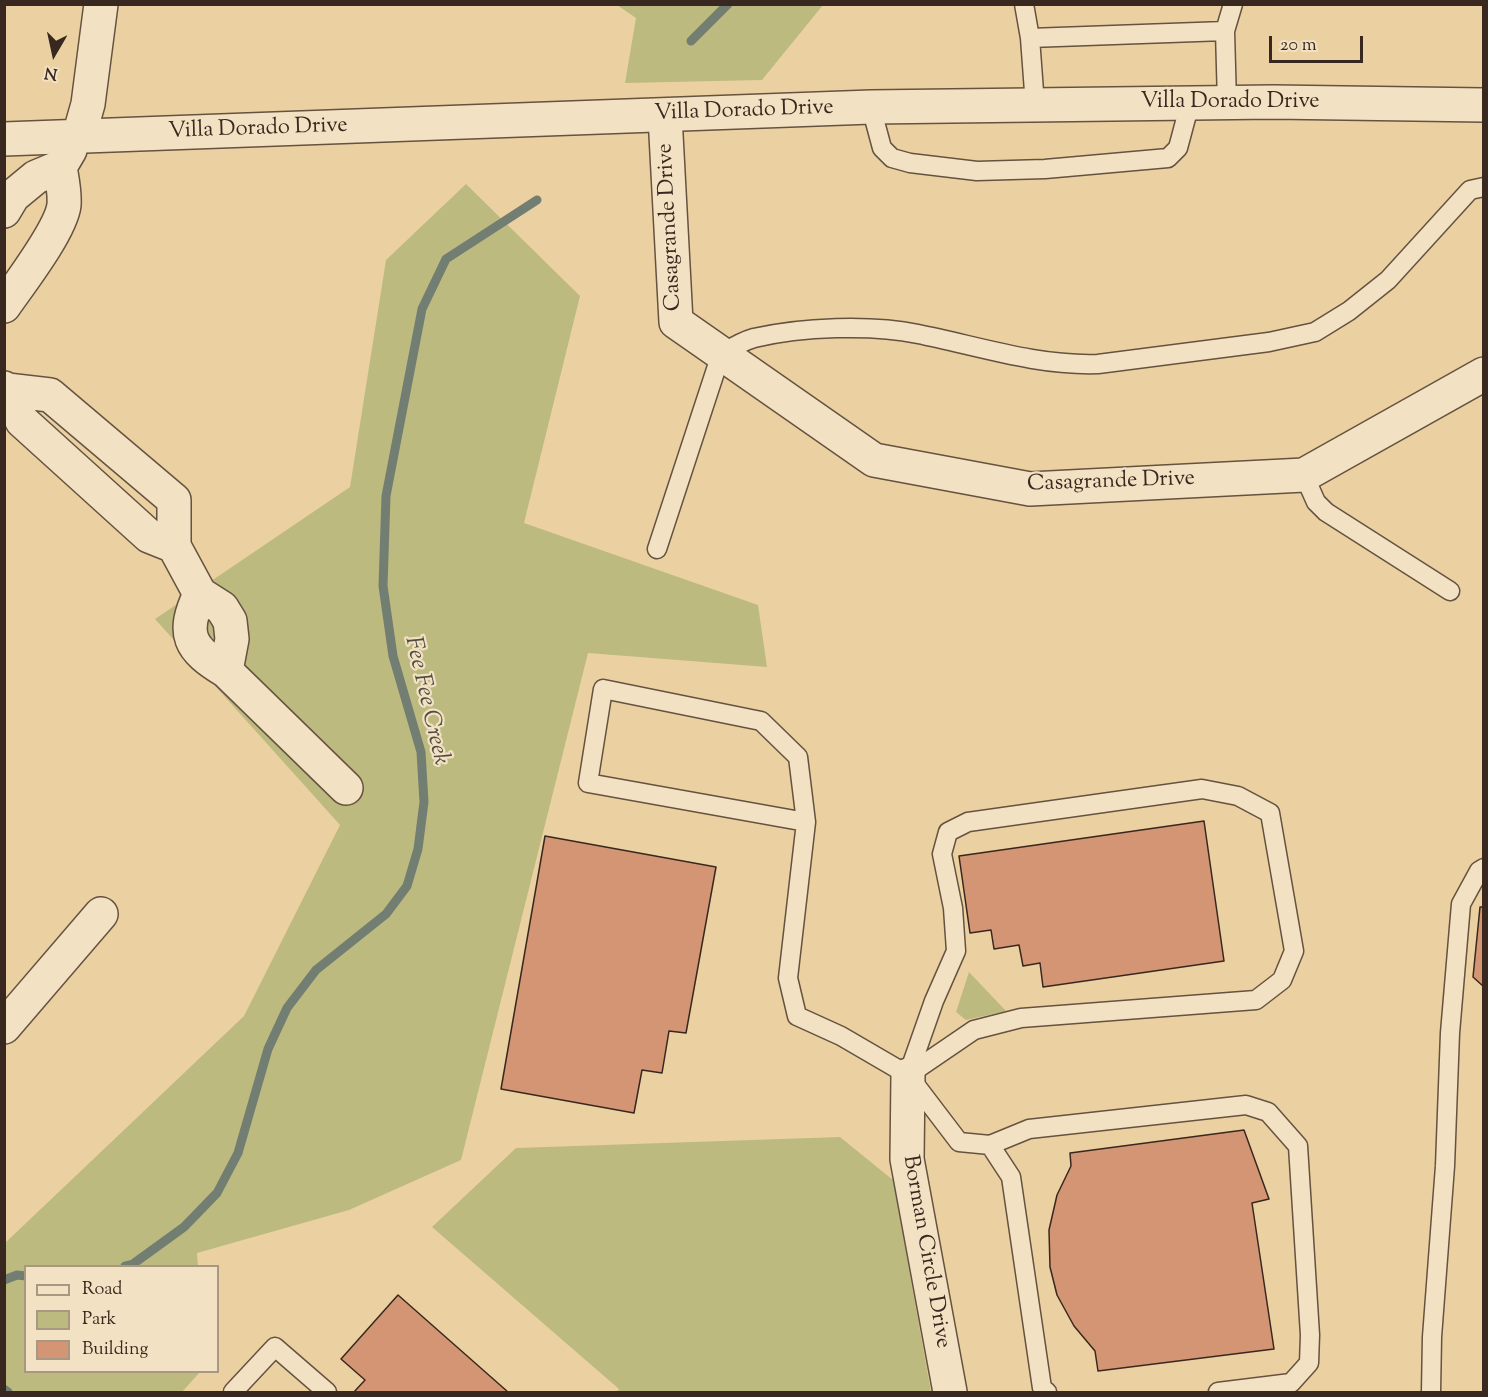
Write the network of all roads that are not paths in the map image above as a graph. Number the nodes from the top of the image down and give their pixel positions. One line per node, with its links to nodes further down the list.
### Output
1 (101, 4): 12 (street)
2 (1024, 4): 5 (lane)
3 (1233, 4): 4 (lane)
4 (1225, 31): 5 (lane); 6 (lane)
5 (1030, 38): 8 (lane)
6 (1227, 102): 7 (street, Villa Dorado Drive); 9 (street, Villa Dorado Drive)
7 (1190, 103): 8 (street, Villa Dorado Drive); 10 (lane)
8 (1035, 105): 10 (street, Villa Dorado Drive)
9 (1484, 105)
10 (871, 107): 11 (street, Villa Dorado Drive)
11 (665, 116): 12 (street, Villa Dorado Drive); 18 (street, Casagrande Drive)
12 (79, 136): 13 (street, Villa Dorado Drive); 14 (street)
13 (4, 139)
14 (60, 167): 16 (street); 17 (street)
15 (1484, 187): 18 (lane)
16 (4, 211)
17 (4, 306)
18 (721, 354): 21 (street, Casagrande Drive); 23 (lane)
19 (1484, 374): 21 (street, Casagrande Drive)
20 (6, 389): 22 (street); 22 (street)
21 (1304, 475): 24 (lane)
22 (174, 546): 25 (street)
23 (657, 549)
24 (1450, 591)
25 (346, 788)
26 (806, 822): 26 (lane); 30 (lane)
27 (1484, 868): 37 (lane)
28 (101, 914): 29 (street)
29 (4, 1027)
30 (908, 1075): 30 (lane); 31 (lane); 34 (street, Borman Circle Drive)
31 (990, 1144): 35 (lane); 36 (lane)
32 (233, 1392): 33 (lane)
33 (327, 1392)
34 (950, 1392)
35 (1047, 1392)
36 (1218, 1392)
37 (1431, 1392)

